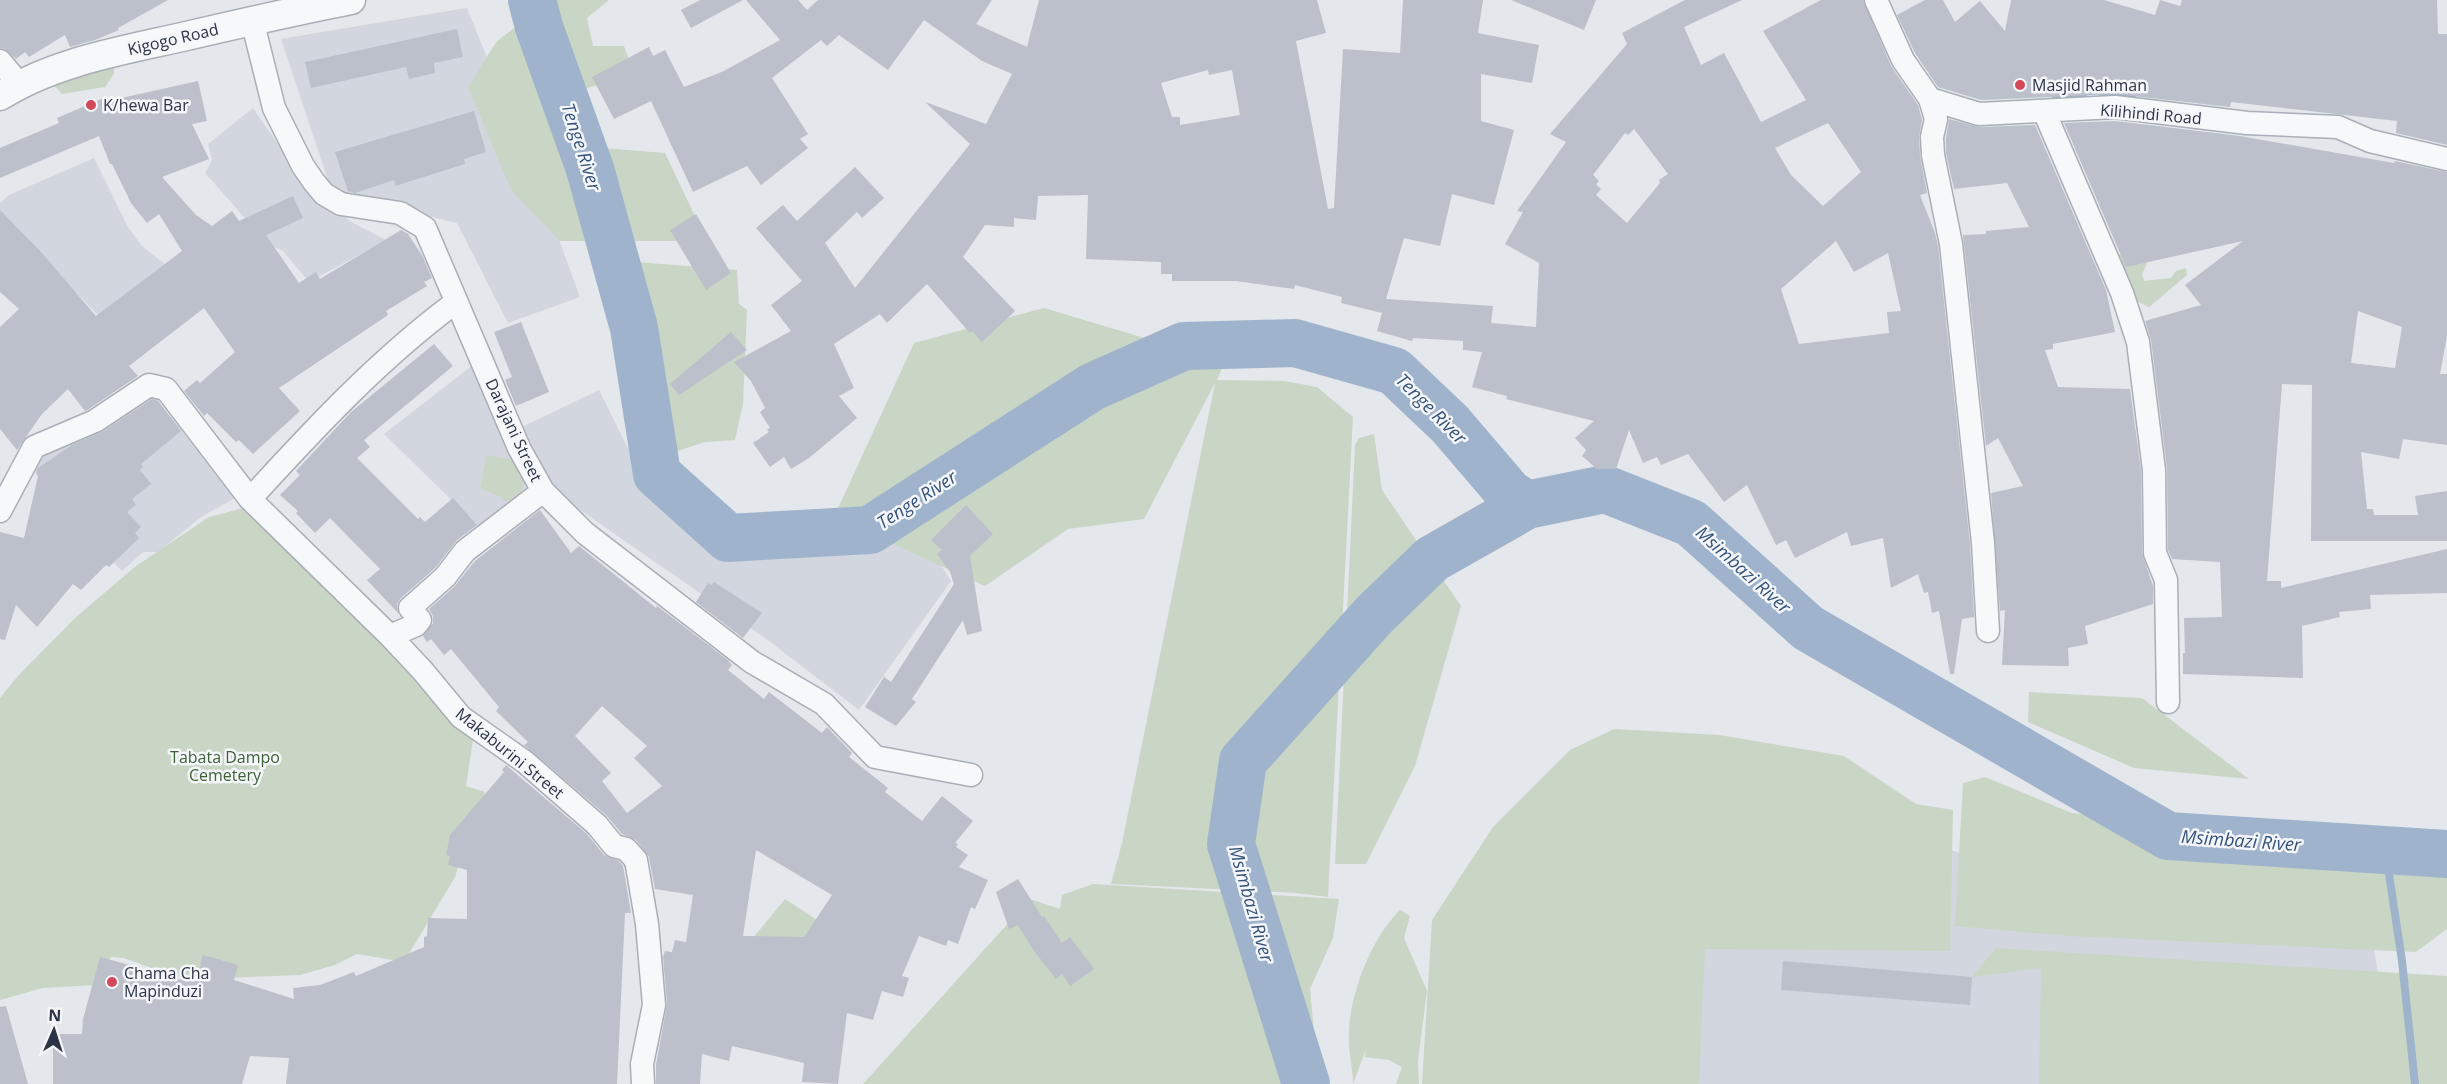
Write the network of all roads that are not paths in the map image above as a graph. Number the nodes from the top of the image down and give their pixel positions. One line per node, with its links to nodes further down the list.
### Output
1 (351, 0): 3 (street, Kigogo Road)
2 (1876, 0): 6 (street)
3 (252, 20): 5 (street, Kigogo Road); 9 (street, Darajani Street)
4 (0, 61): 5 (street)
5 (10, 90)
6 (1930, 99): 7 (street, Kilihindi Road); 13 (street)
7 (2043, 111): 8 (street, Kilihindi Road); 15 (street)
8 (2447, 159)
9 (456, 302): 10 (street, Darajani Street); 11 (street)
10 (543, 491): 14 (street); 16 (street, Darajani Street)
11 (250, 499): 12 (street, Makaburini Street); 14 (street, Makaburini Street)
12 (0, 511)
13 (1988, 631)
14 (390, 636): 17 (street, Makaburini Street)
15 (2168, 702)
16 (971, 775)
17 (643, 1084)

